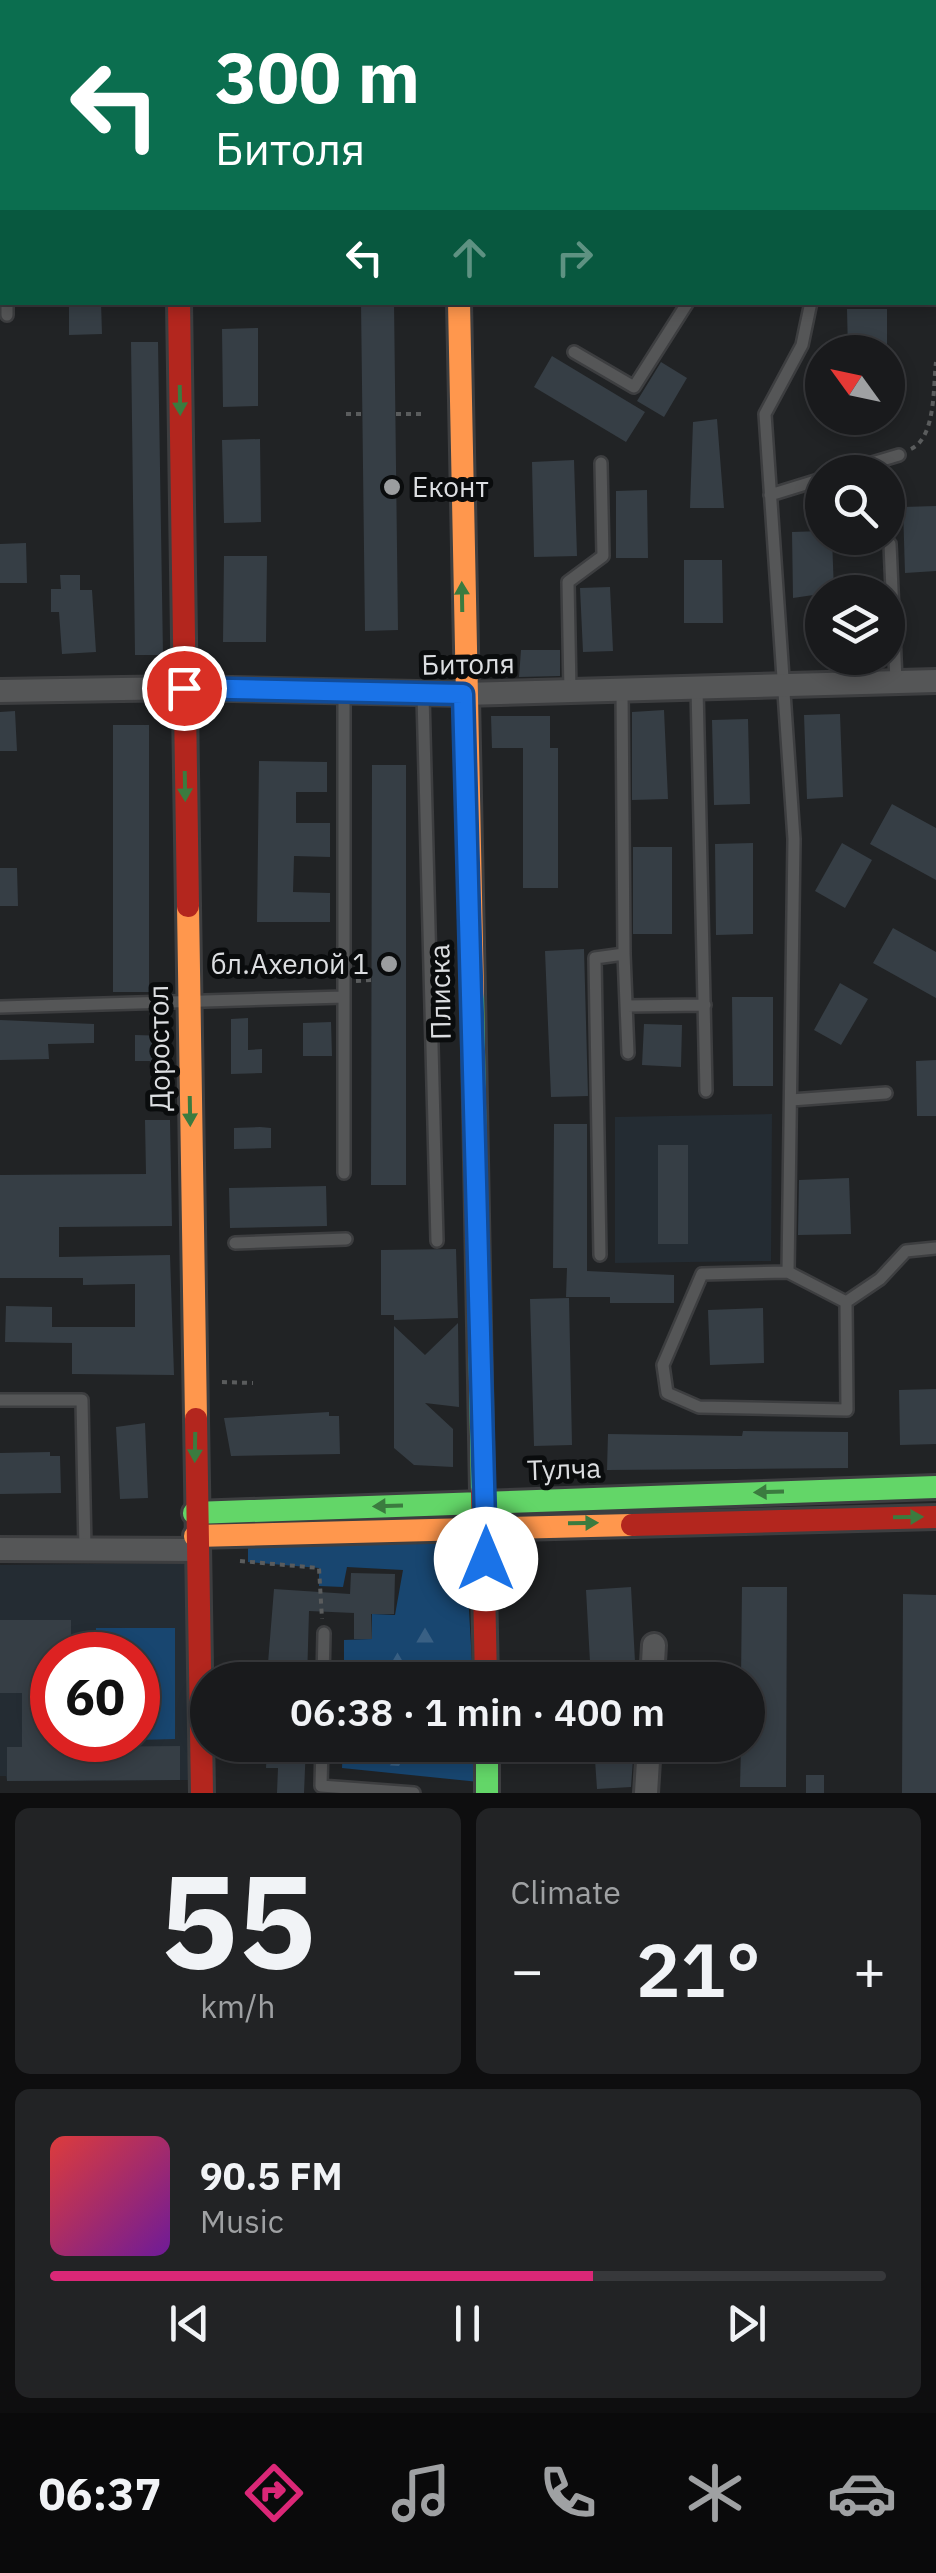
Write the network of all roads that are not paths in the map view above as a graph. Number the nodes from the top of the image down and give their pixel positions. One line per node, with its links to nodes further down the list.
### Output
1 (179, 305): 13 (main road, Доростол, one-way to 13)
2 (458, 305): 19 (main road, Плиска, one-way to 2)
3 (686, 305): 5 (lane)
4 (810, 305): 8 (lane)
5 (574, 352)
6 (601, 463): 17 (lane)
7 (805, 484): 8 (lane)
8 (770, 495): 12 (lane)
9 (890, 555): 10 (lane)
10 (896, 681): 11 (street, Битоля); 12 (street, Битоля)
11 (936, 681)
12 (783, 685): 14 (street, Битоля); 30 (lane)
13 (184, 688): 15 (street, Битоля); 18 (street, Битоля); 23 (main road, Доростол, one-way to 23)
14 (697, 688): 16 (street, Битоля); 24 (lane)
15 (0, 690)
16 (622, 690): 17 (street, Битоля); 21 (lane)
17 (570, 692): 19 (street, Битоля)
18 (344, 694): 20 (street, Битоля); 22 (lane)
19 (463, 694): 20 (street, Битоля); 41 (main road, Плиска)
20 (422, 695): 33 (lane)
21 (624, 954): 25 (lane); 36 (lane)
22 (344, 998): 23 (lane); 31 (lane)
23 (188, 1001): 26 (lane); 43 (main road, Доростол, one-way to 43)
24 (705, 1004): 25 (lane); 28 (lane)
25 (626, 1006): 27 (lane)
26 (0, 1007)
27 (628, 1053)
28 (706, 1091)
29 (886, 1094): 30 (lane)
30 (790, 1100): 37 (lane)
31 (344, 1174)
32 (346, 1239): 34 (lane)
33 (436, 1241)
34 (235, 1243)
35 (936, 1248): 38 (lane)
36 (600, 1255)
37 (788, 1272): 38 (lane); 38 (lane)
38 (846, 1302)
39 (0, 1400): 45 (lane)
40 (936, 1487): 41 (main road, Тулча, one-way to 41)
41 (486, 1514): 42 (main road, Тулча, one-way to 42); 43 (main road, Тулча); 49 (main road, Плиска)
42 (936, 1517)
43 (195, 1533): 45 (street); 54 (main road, Доростол)
44 (0, 1549): 45 (street)
45 (85, 1549)
46 (324, 1634): 48 (lane)
47 (654, 1644): 50 (street)
48 (323, 1662)
49 (486, 1662)
50 (653, 1662)
51 (322, 1762): 55 (lane)
52 (487, 1762): 56 (main road)
53 (647, 1762): 57 (street)
54 (202, 1793)
55 (414, 1793)
56 (487, 1793)
57 (646, 1793)

